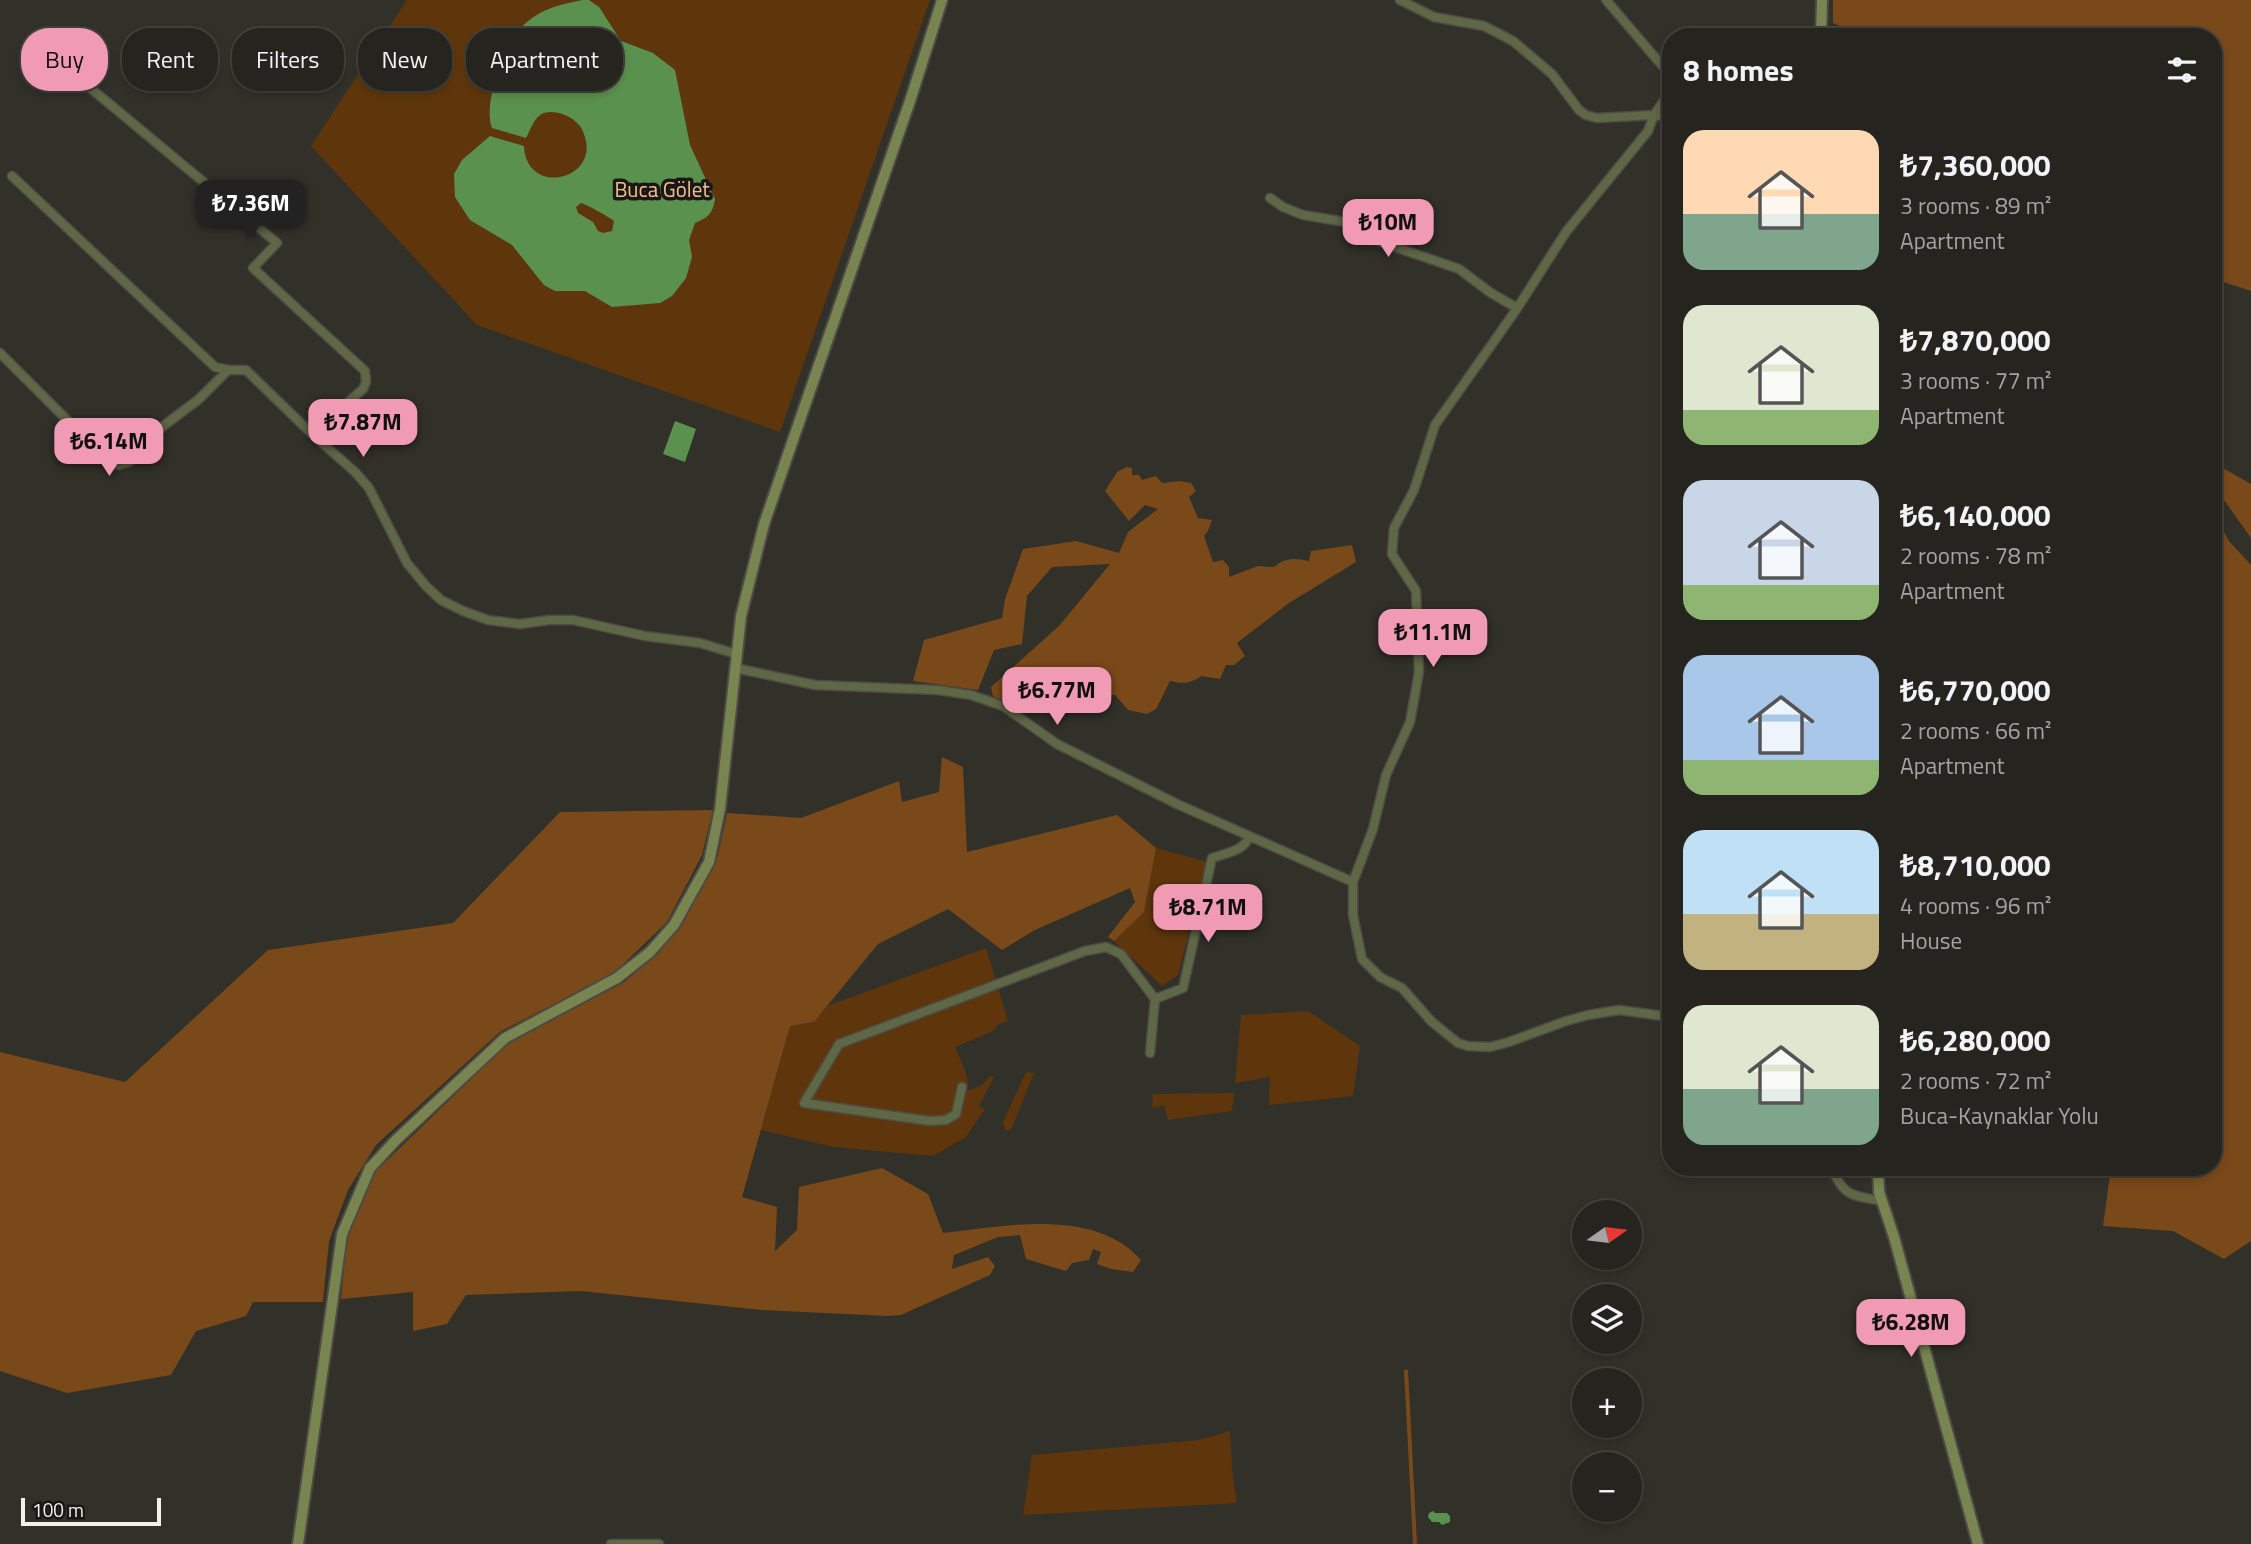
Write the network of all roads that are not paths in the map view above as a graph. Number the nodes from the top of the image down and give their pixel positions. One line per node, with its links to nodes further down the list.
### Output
1 (943, 0): 17 (street)
2 (1400, 0): 9 (street)
3 (1606, 0): 6 (street)
4 (1822, 0): 5 (street)
5 (1822, 28)
6 (1662, 65)
7 (94, 91): 16 (street)
8 (1662, 103): 9 (street)
9 (1654, 115): 10 (street); 13 (street)
10 (1662, 116)
11 (12, 176): 15 (street)
12 (1270, 198): 13 (street)
13 (1517, 308): 20 (street)
14 (0, 353): 15 (street)
15 (229, 370): 16 (street)
16 (312, 434): 17 (street)
17 (737, 654): 18 (street)
18 (735, 668): 19 (street); 28 (street)
19 (1249, 836): 20 (street); 21 (street)
20 (1353, 882): 22 (street)
21 (1155, 999): 23 (street); 24 (street)
22 (1662, 1016)
23 (1150, 1053)
24 (962, 1087)
25 (1834, 1176): 27 (street)
26 (1878, 1176): 27 (street)
27 (1882, 1201): 31 (street)
28 (298, 1544)
29 (611, 1544): 30 (street)
30 (659, 1544)
31 (1978, 1544)

